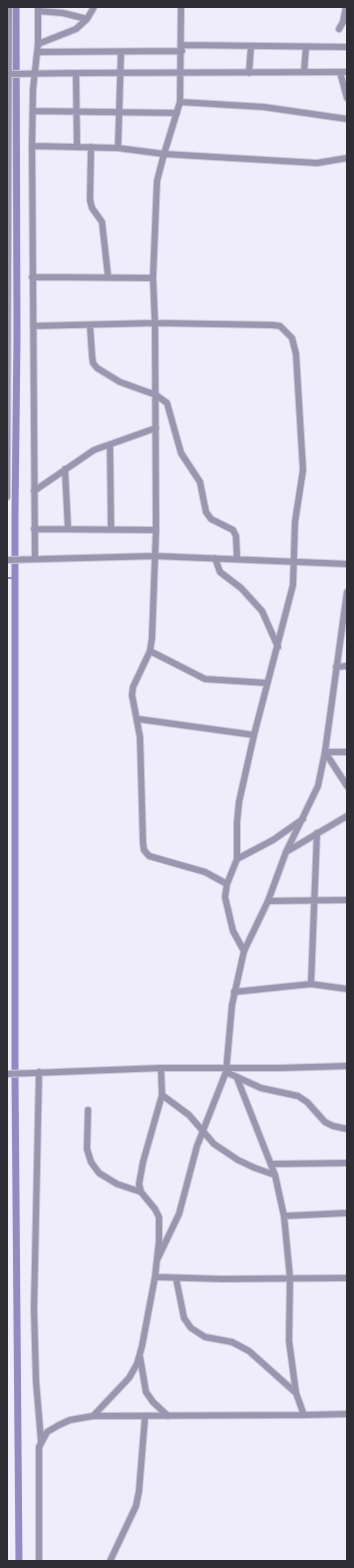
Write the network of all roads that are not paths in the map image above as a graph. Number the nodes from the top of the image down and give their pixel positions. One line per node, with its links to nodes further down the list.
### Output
1 (9, 7): 14 (street)
2 (94, 7): 7 (street)
3 (181, 7): 13 (street)
4 (346, 7): 8 (street)
5 (38, 9): 6 (street); 9 (street)
6 (63, 10): 7 (street)
7 (87, 19): 9 (street)
8 (339, 29)
9 (38, 44): 15 (street)
10 (251, 46): 11 (street); 13 (street); 23 (street)
11 (306, 47): 12 (street); 18 (street)
12 (347, 47)
13 (182, 48): 16 (street); 25 (street)
14 (8, 49): 24 (street)
15 (38, 52): 16 (street); 21 (street)
16 (121, 52): 17 (street)
17 (120, 72): 22 (street); 25 (street); 29 (street)
18 (304, 72): 19 (street); 23 (street)
19 (340, 72): 20 (street); 26 (street)
20 (347, 72)
21 (35, 73): 22 (street); 24 (street); 30 (street)
22 (76, 73): 28 (street)
23 (249, 73): 25 (street)
24 (8, 74): 43 (street)
25 (182, 74): 27 (street)
26 (347, 98)
27 (180, 102): 31 (street); 32 (street)
28 (77, 110): 29 (street); 30 (street); 34 (street)
29 (120, 110): 31 (street); 36 (street)
30 (33, 111): 33 (street)
31 (177, 112): 37 (street)
32 (347, 119)
33 (32, 146): 34 (street); 40 (street)
34 (77, 147): 35 (street)
35 (91, 148): 36 (street); 39 (street)
36 (118, 148): 37 (street)
37 (164, 154): 38 (street); 41 (street)
38 (347, 158)
39 (108, 276): 40 (street); 41 (street)
40 (32, 277): 45 (street)
41 (153, 278): 42 (street)
42 (155, 323): 44 (street); 46 (street); 61 (street)
43 (8, 324): 51 (street)
44 (90, 325): 45 (street); 46 (street)
45 (33, 326): 50 (street)
46 (156, 395): 47 (street); 58 (street)
47 (156, 428): 48 (street); 55 (street)
48 (110, 445): 49 (street); 54 (street)
49 (65, 469): 50 (street); 53 (street)
50 (34, 491): 52 (street)
51 (7, 497)
52 (34, 529): 53 (street); 59 (street)
53 (68, 529): 54 (street)
54 (111, 529): 55 (street)
55 (156, 530): 56 (street)
56 (156, 556): 57 (street); 59 (street); 66 (street)
57 (215, 558): 58 (street); 65 (street)
58 (237, 558): 61 (street)
59 (35, 559): 60 (street)
60 (8, 560)
61 (295, 561): 62 (street); 65 (street)
62 (347, 564)
63 (347, 592): 64 (street)
64 (346, 616): 68 (street)
65 (278, 647): 69 (street)
66 (150, 650): 69 (street); 70 (street)
67 (347, 666): 68 (street)
68 (336, 667): 72 (street)
69 (267, 683): 71 (street)
70 (138, 719): 71 (street); 80 (street)
71 (254, 735): 79 (street)
72 (325, 752): 73 (street); 74 (street); 76 (street)
73 (347, 752)
74 (347, 786)
75 (347, 816): 77 (street)
76 (304, 818): 78 (street); 79 (street)
77 (317, 833): 78 (street); 81 (street)
78 (286, 852): 83 (street)
79 (237, 858): 80 (street)
80 (227, 884): 84 (street)
81 (314, 899): 82 (street); 83 (street); 85 (street)
82 (347, 900)
83 (268, 901): 84 (street)
84 (244, 951): 87 (street)
85 (311, 984): 86 (street); 87 (street)
86 (347, 989)
87 (234, 992): 90 (street)
88 (347, 1066): 90 (street)
89 (161, 1068): 90 (street); 91 (street); 94 (street)
90 (226, 1070): 93 (street); 97 (street)
91 (39, 1072): 92 (street); 116 (street)
92 (7, 1074)
93 (237, 1078): 96 (street); 99 (street)
94 (162, 1095): 97 (street); 101 (street)
95 (88, 1110): 101 (street)
96 (347, 1129)
97 (203, 1131): 100 (street); 104 (street)
98 (347, 1163): 99 (street)
99 (271, 1164): 100 (street)
100 (275, 1175): 103 (street)
101 (141, 1192): 104 (street)
102 (347, 1213): 103 (street)
103 (284, 1216): 107 (street)
104 (157, 1260): 105 (street)
105 (155, 1277): 106 (street); 109 (street)
106 (176, 1278): 107 (street); 110 (street)
107 (290, 1278): 108 (street); 110 (street)
108 (347, 1278)
109 (139, 1354): 113 (street); 114 (street)
110 (296, 1393): 112 (street)
111 (347, 1414): 112 (street)
112 (304, 1415): 114 (street)
113 (93, 1416): 115 (street); 116 (street)
114 (168, 1416): 115 (street)
115 (145, 1417): 118 (street)
116 (42, 1441): 117 (street)
117 (39, 1561)
118 (110, 1561)

